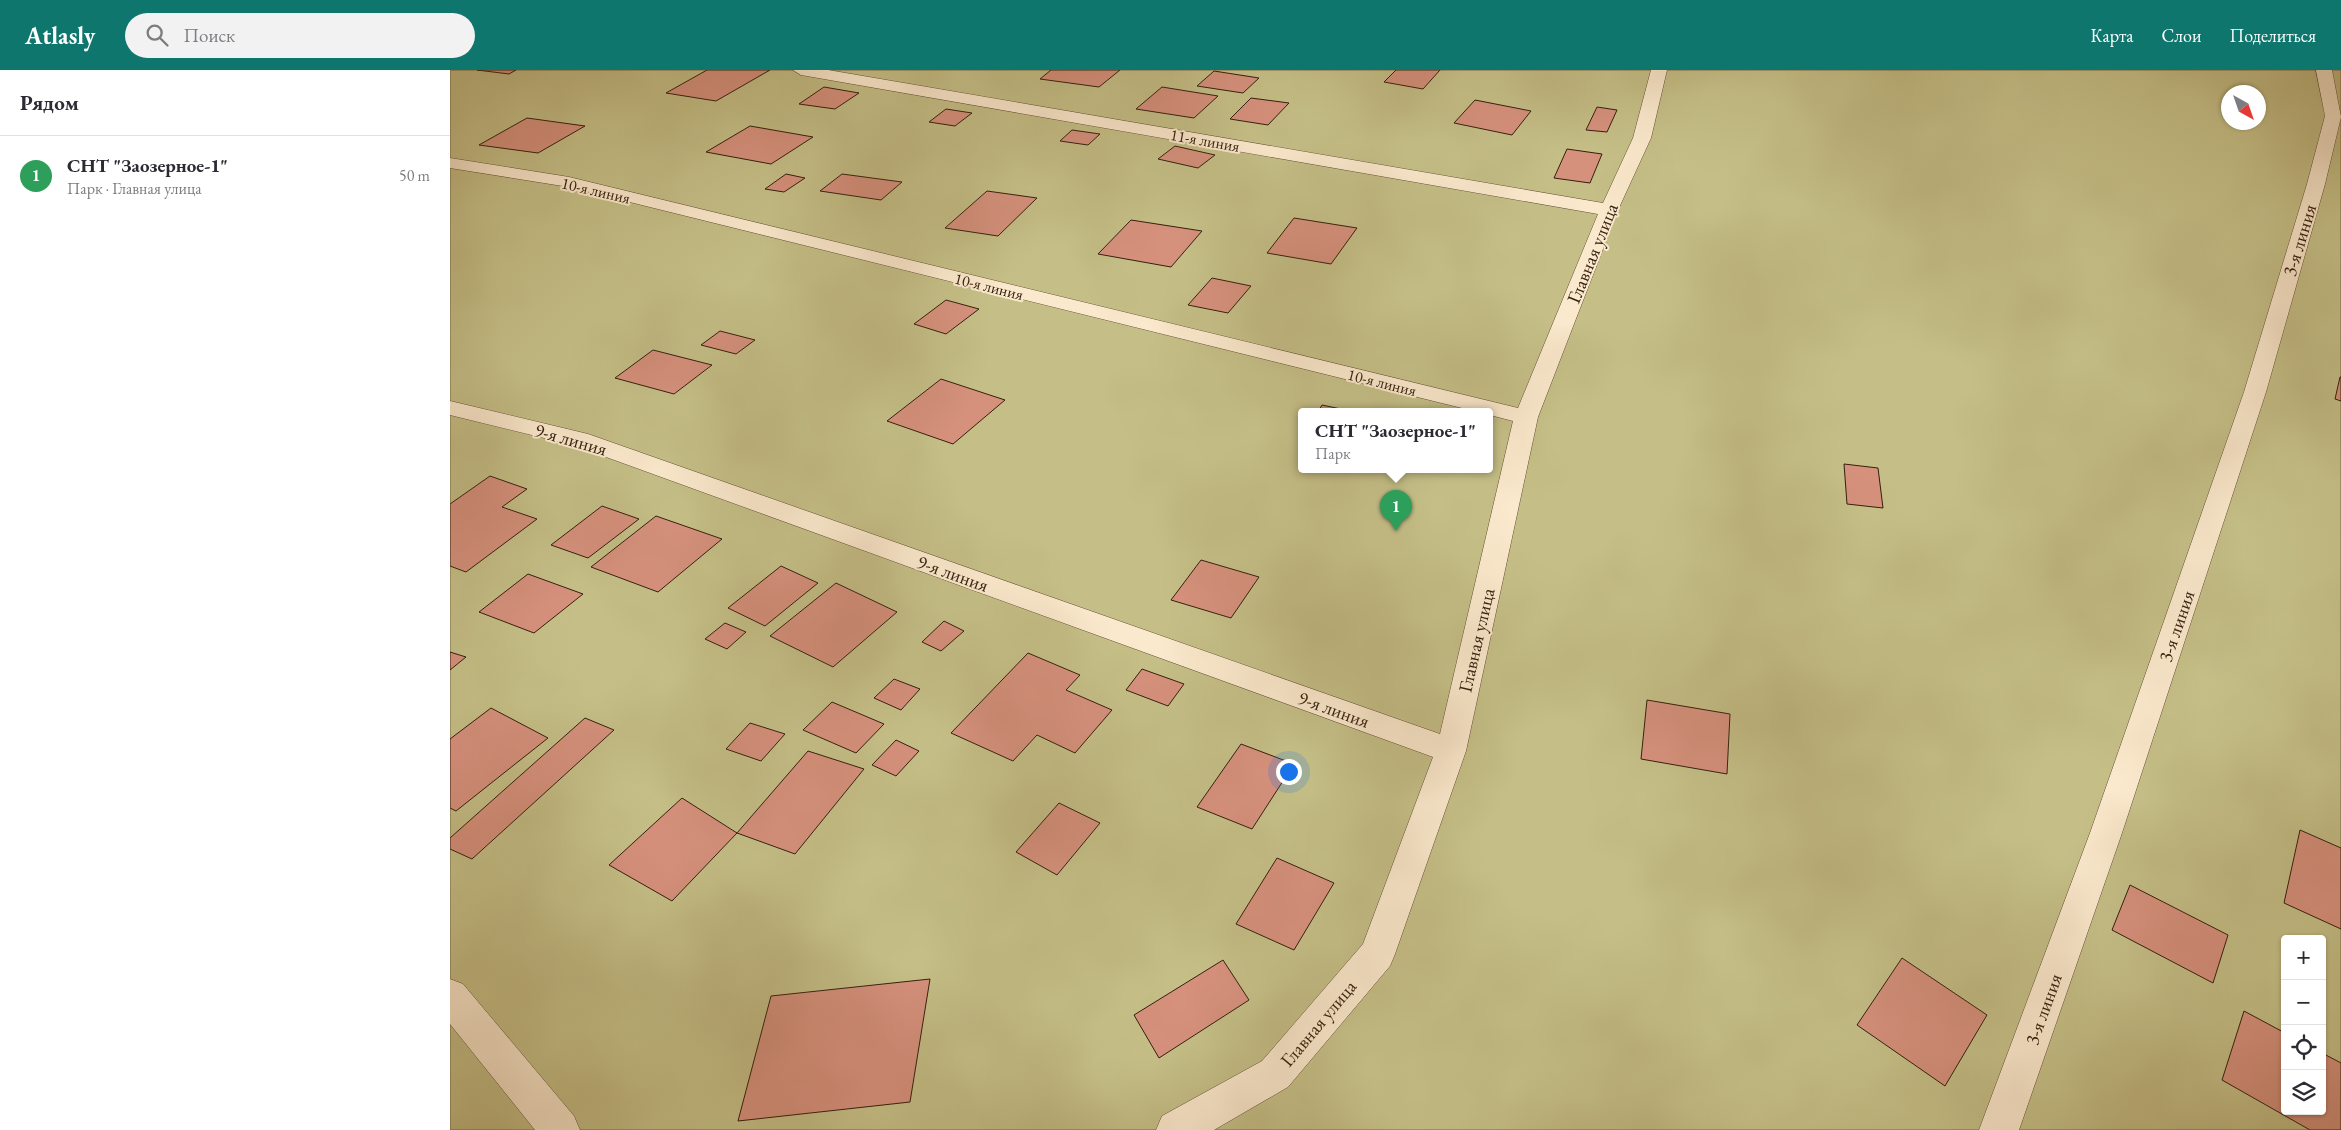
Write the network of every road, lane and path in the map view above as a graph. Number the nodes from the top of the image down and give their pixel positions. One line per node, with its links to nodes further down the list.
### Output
1 (801, 70): 6 (street, 11-я линия)
2 (1659, 70): 6 (street, Главная улица)
3 (2324, 70): 4 (street)
4 (2337, 117): 15 (street, 3-я линия)
5 (450, 163): 8 (street, 10-я линия)
6 (1609, 210): 10 (street, Главная улица)
7 (450, 408): 11 (street, 9-я линия)
8 (1485, 408)
9 (1493, 410): 10 (street, 10-я линия)
10 (1526, 418): 11 (street, Главная улица)
11 (1451, 751): 14 (street, Главная улица)
12 (450, 996): 13 (street)
13 (560, 1130)
14 (1176, 1130)
15 (1999, 1130)

